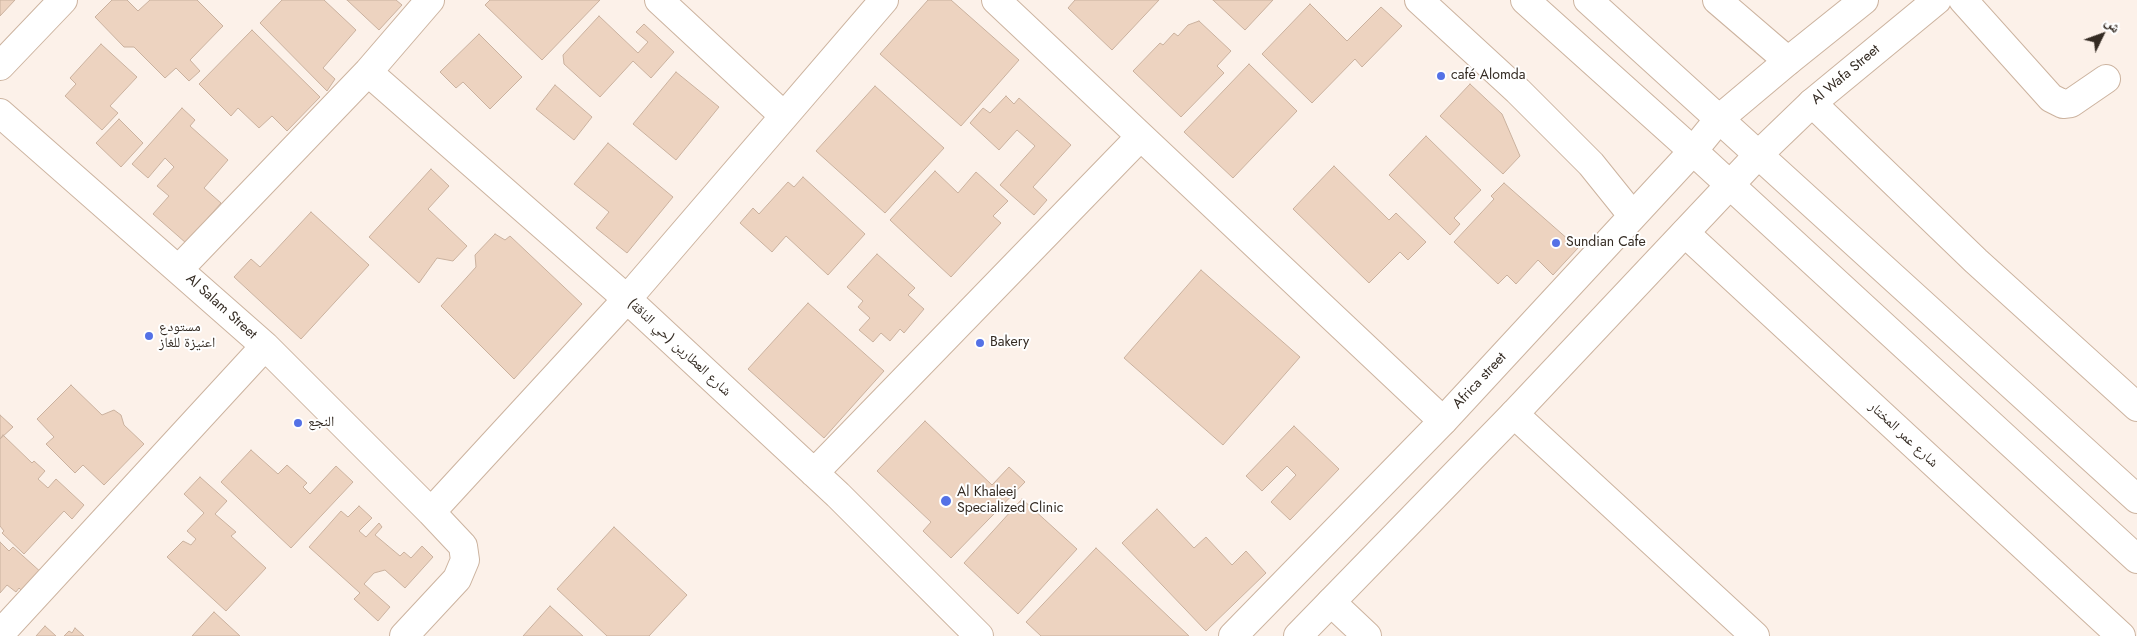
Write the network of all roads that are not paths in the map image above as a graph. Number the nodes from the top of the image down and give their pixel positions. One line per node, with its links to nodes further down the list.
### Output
1 (63, 0): 14 (main road)
2 (430, 0): 15 (main road)
3 (658, 0): 18 (main road)
4 (884, 0): 18 (main road)
5 (996, 0): 21 (main road)
6 (1418, 0): 25 (main road)
7 (1525, 0): 22 (main road)
8 (1588, 0): 19 (main road)
9 (1717, 0): 13 (main road)
10 (1864, 0): 13 (main road)
11 (1937, 0): 17 (main road, Al Wafa Street)
12 (1963, 0): 16 (main road)
13 (1788, 61): 19 (main road)
14 (0, 66)
15 (368, 72): 27 (main road); 28 (main road, شارع العطارين (حي الناقة))
16 (2106, 79)
17 (1812, 103): 23 (main road, Al Wafa Street); 30 (main road)
18 (783, 115): 28 (main road)
19 (1719, 120): 22 (main road, Africa street); 23 (main road)
20 (5, 128): 27 (main road, Al Salam Street)
21 (1140, 137): 32 (main road); 33 (main road)
22 (1693, 151): 24 (main road); 25 (main road, Africa street)
23 (1759, 154): 24 (main road); 34 (main road)
24 (1730, 186): 26 (main road); 36 (main road)
25 (1632, 215): 32 (main road, Africa street)
26 (1685, 233): 31 (main road); 45 (main road, شارع عمر المختار)
27 (179, 269): 29 (main road, Al Salam Street)
28 (627, 299): 33 (main road, شارع العطارين (حي الناقة)); 35 (main road)
29 (265, 346): 35 (main road, Al Salam Street); 38 (main road)
30 (2137, 407)
31 (1514, 414): 37 (main road); 44 (main road)
32 (1443, 421): 41 (main road, Africa street)
33 (814, 472): 40 (main road, شارع العطارين (حي الناقة))
34 (2137, 499)
35 (431, 512): 39 (main road, Al Salam Street)
36 (2137, 559)
37 (1331, 602): 42 (main road); 43 (main road)
38 (0, 634)
39 (404, 636)
40 (979, 636)
41 (1233, 636)
42 (1298, 636)
43 (1368, 636)
44 (1755, 636)
45 (2121, 636)

